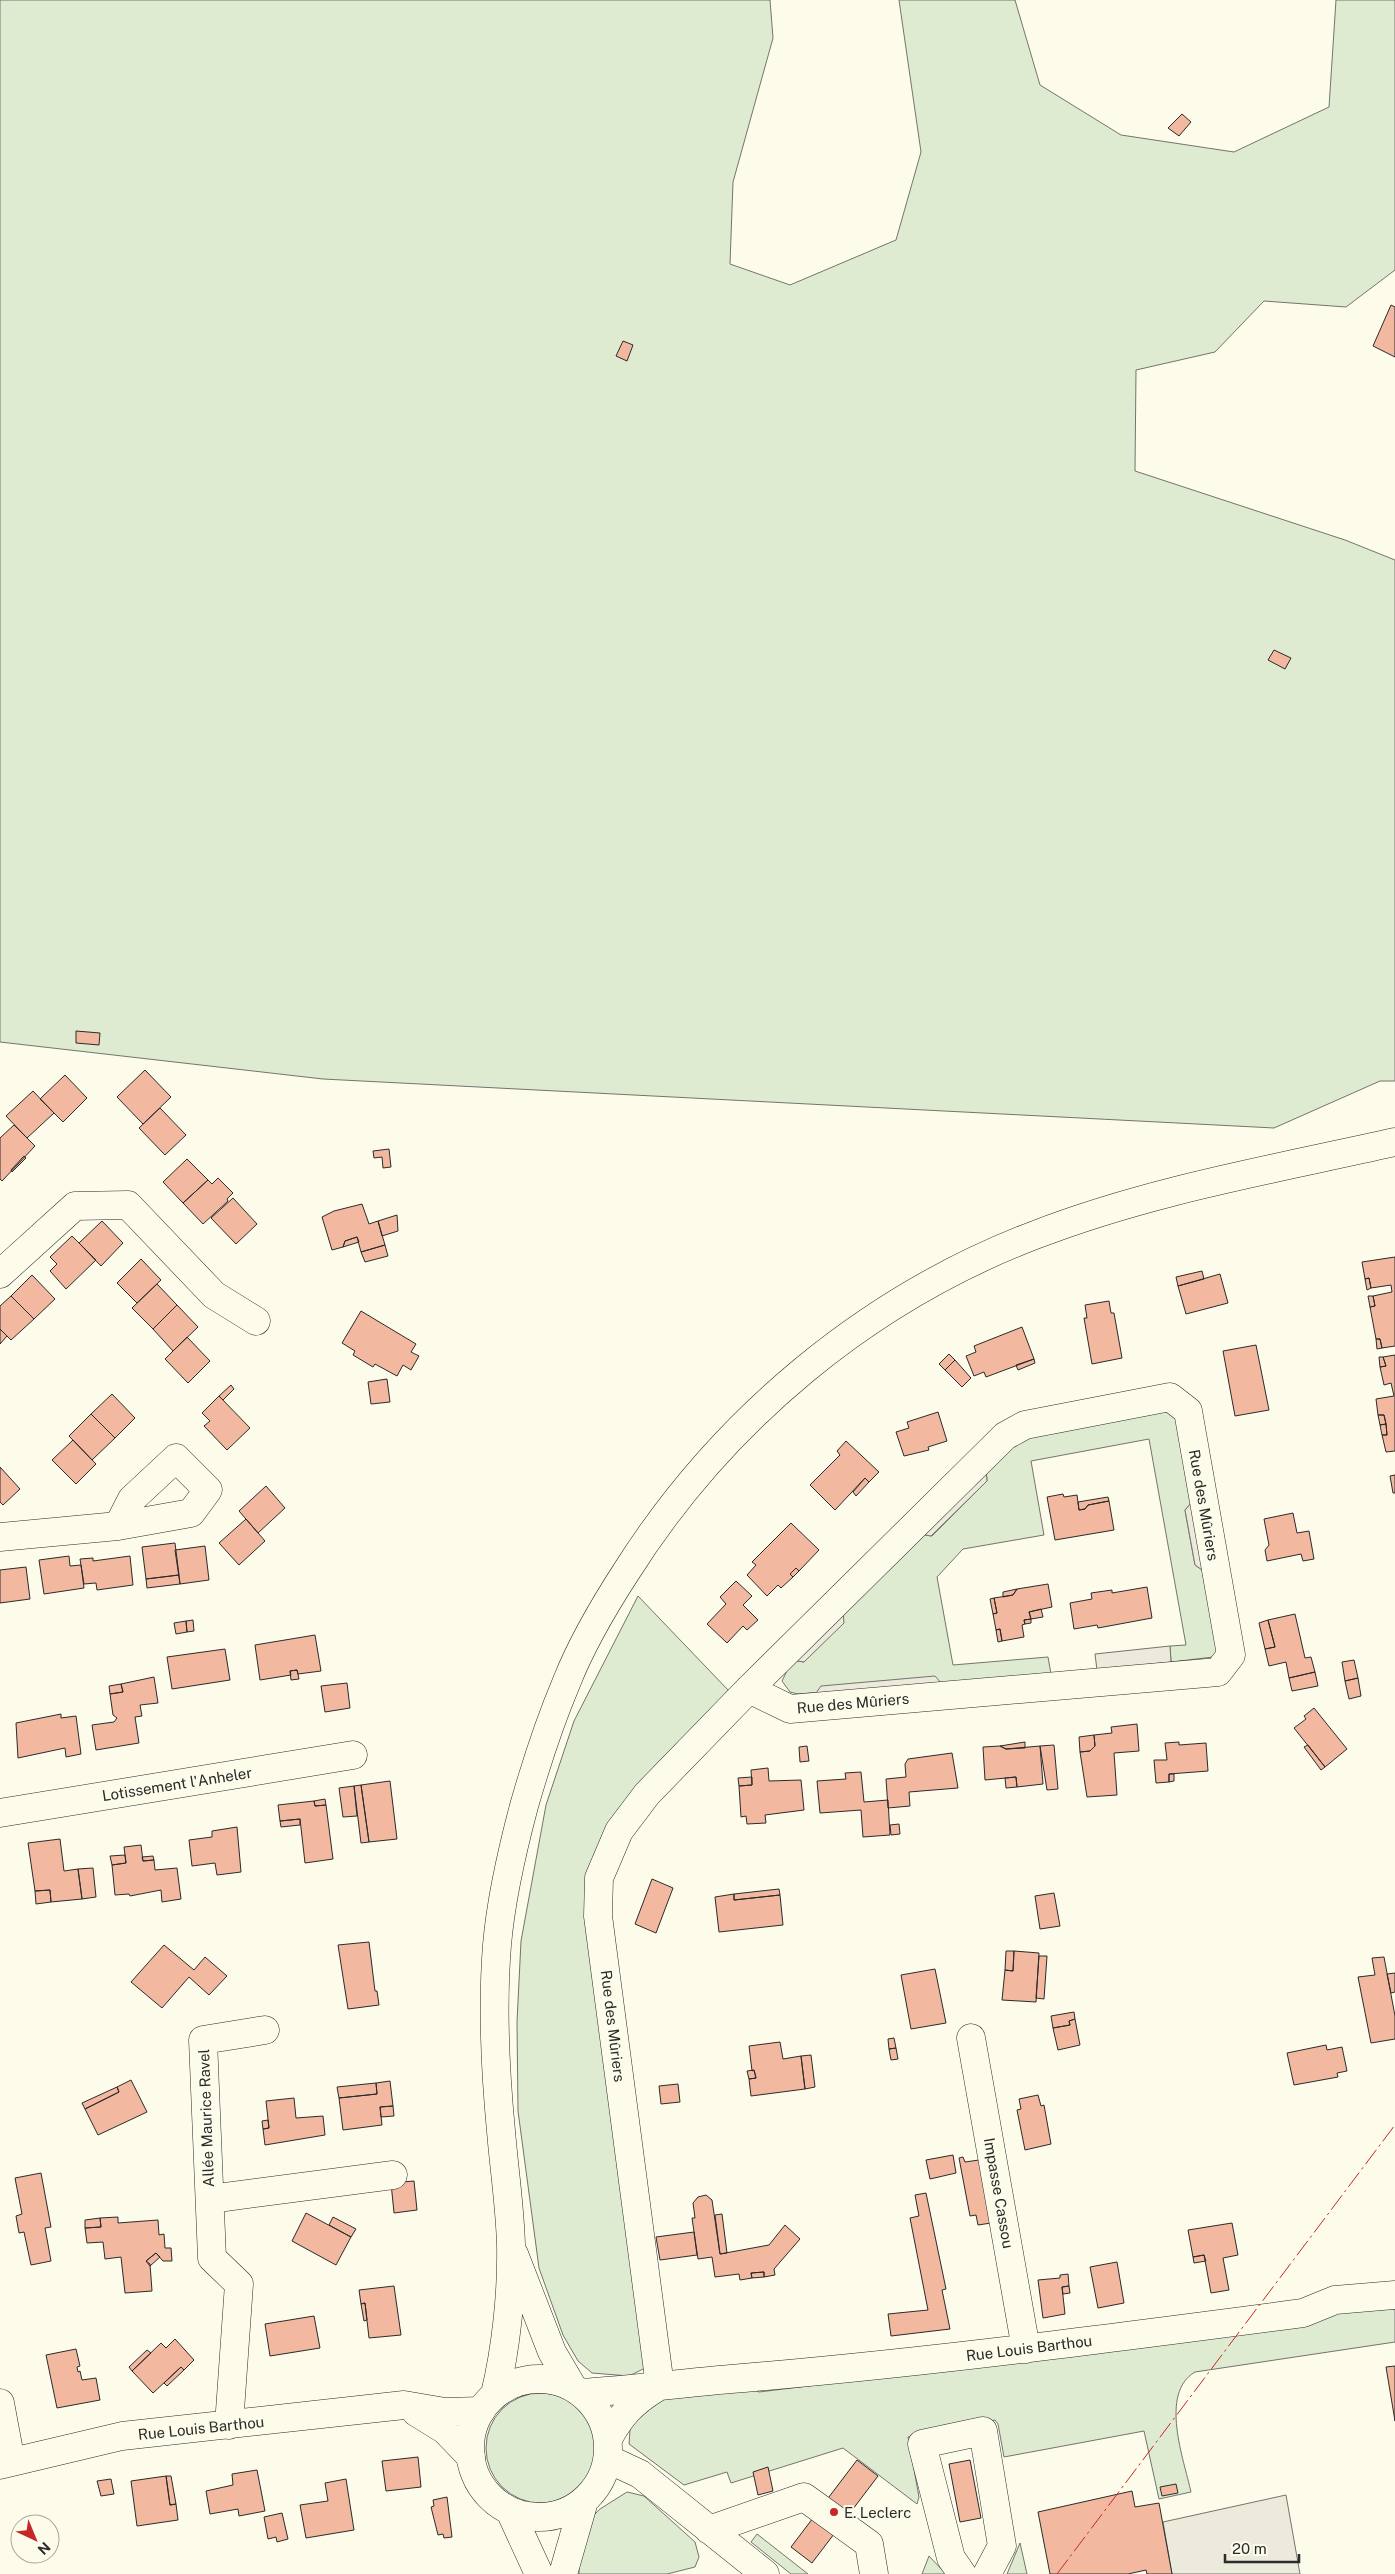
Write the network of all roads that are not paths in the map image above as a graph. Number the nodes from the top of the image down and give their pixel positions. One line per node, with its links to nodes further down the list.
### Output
1 (1395, 1142): 13 (street)
2 (0, 1274): 3 (street)
3 (256, 1321)
4 (118, 1526): 5 (street)
5 (0, 1537)
6 (749, 1689): 6 (street, Rue des Mûriers); 16 (street, Rue des Mûriers)
7 (353, 1755): 8 (street, Lotissement l'Anheler)
8 (0, 1813)
9 (265, 2030): 12 (street, Allée Maurice Ravel)
10 (971, 2038): 15 (street, Impasse Cassou)
11 (393, 2175): 12 (street, Allée Maurice Ravel)
12 (210, 2199): 21 (street, Allée Maurice Ravel)
13 (511, 2246): 17 (street); 18 (street)
14 (1395, 2294): 15 (street, Rue Louis Barthou)
15 (1026, 2349): 16 (street, Rue Louis Barthou)
16 (660, 2386): 17 (street, Rue Louis Barthou); 22 (street, Rue Louis Barthou)
17 (576, 2390): 18 (street); 22 (street)
18 (488, 2402): 20 (street, Rue Louis Barthou); 23 (street)
19 (0, 2403): 24 (street)
20 (404, 2405): 21 (street, Rue Louis Barthou); 23 (street)
21 (229, 2425): 24 (street, Rue Louis Barthou)
22 (608, 2449): 25 (street); 27 (street)
23 (471, 2457): 26 (street)
24 (5, 2464)
25 (584, 2501): 26 (street); 30 (street)
26 (510, 2511): 29 (street)
27 (710, 2530): 28 (street); 31 (street)
28 (762, 2573)
29 (539, 2574)
30 (563, 2574)
31 (874, 2574)
32 (962, 2574): 33 (street)
33 (988, 2574)

